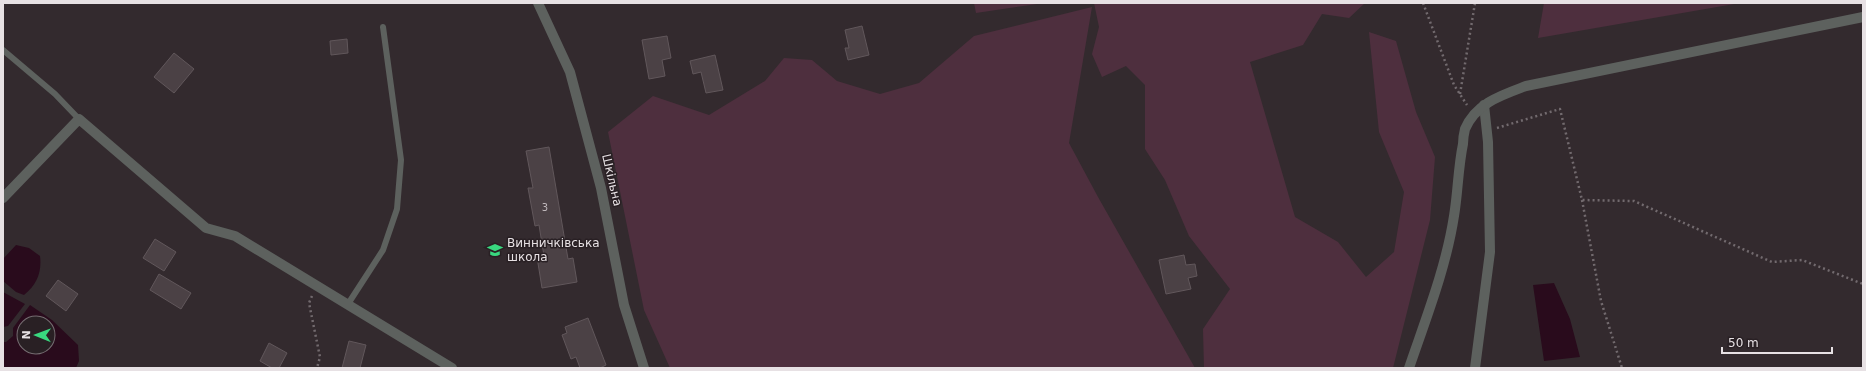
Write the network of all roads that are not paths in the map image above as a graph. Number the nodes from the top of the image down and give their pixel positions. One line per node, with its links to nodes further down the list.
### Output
1 (538, 3): 10 (street, Шкільна)
2 (1863, 17): 5 (street)
3 (383, 27): 8 (lane)
4 (3, 50): 6 (lane)
5 (1484, 105): 11 (street); 12 (street)
6 (79, 119): 7 (street); 8 (street)
7 (3, 198)
8 (348, 304): 9 (street)
9 (452, 368)
10 (644, 368)
11 (1409, 368)
12 (1475, 368)

